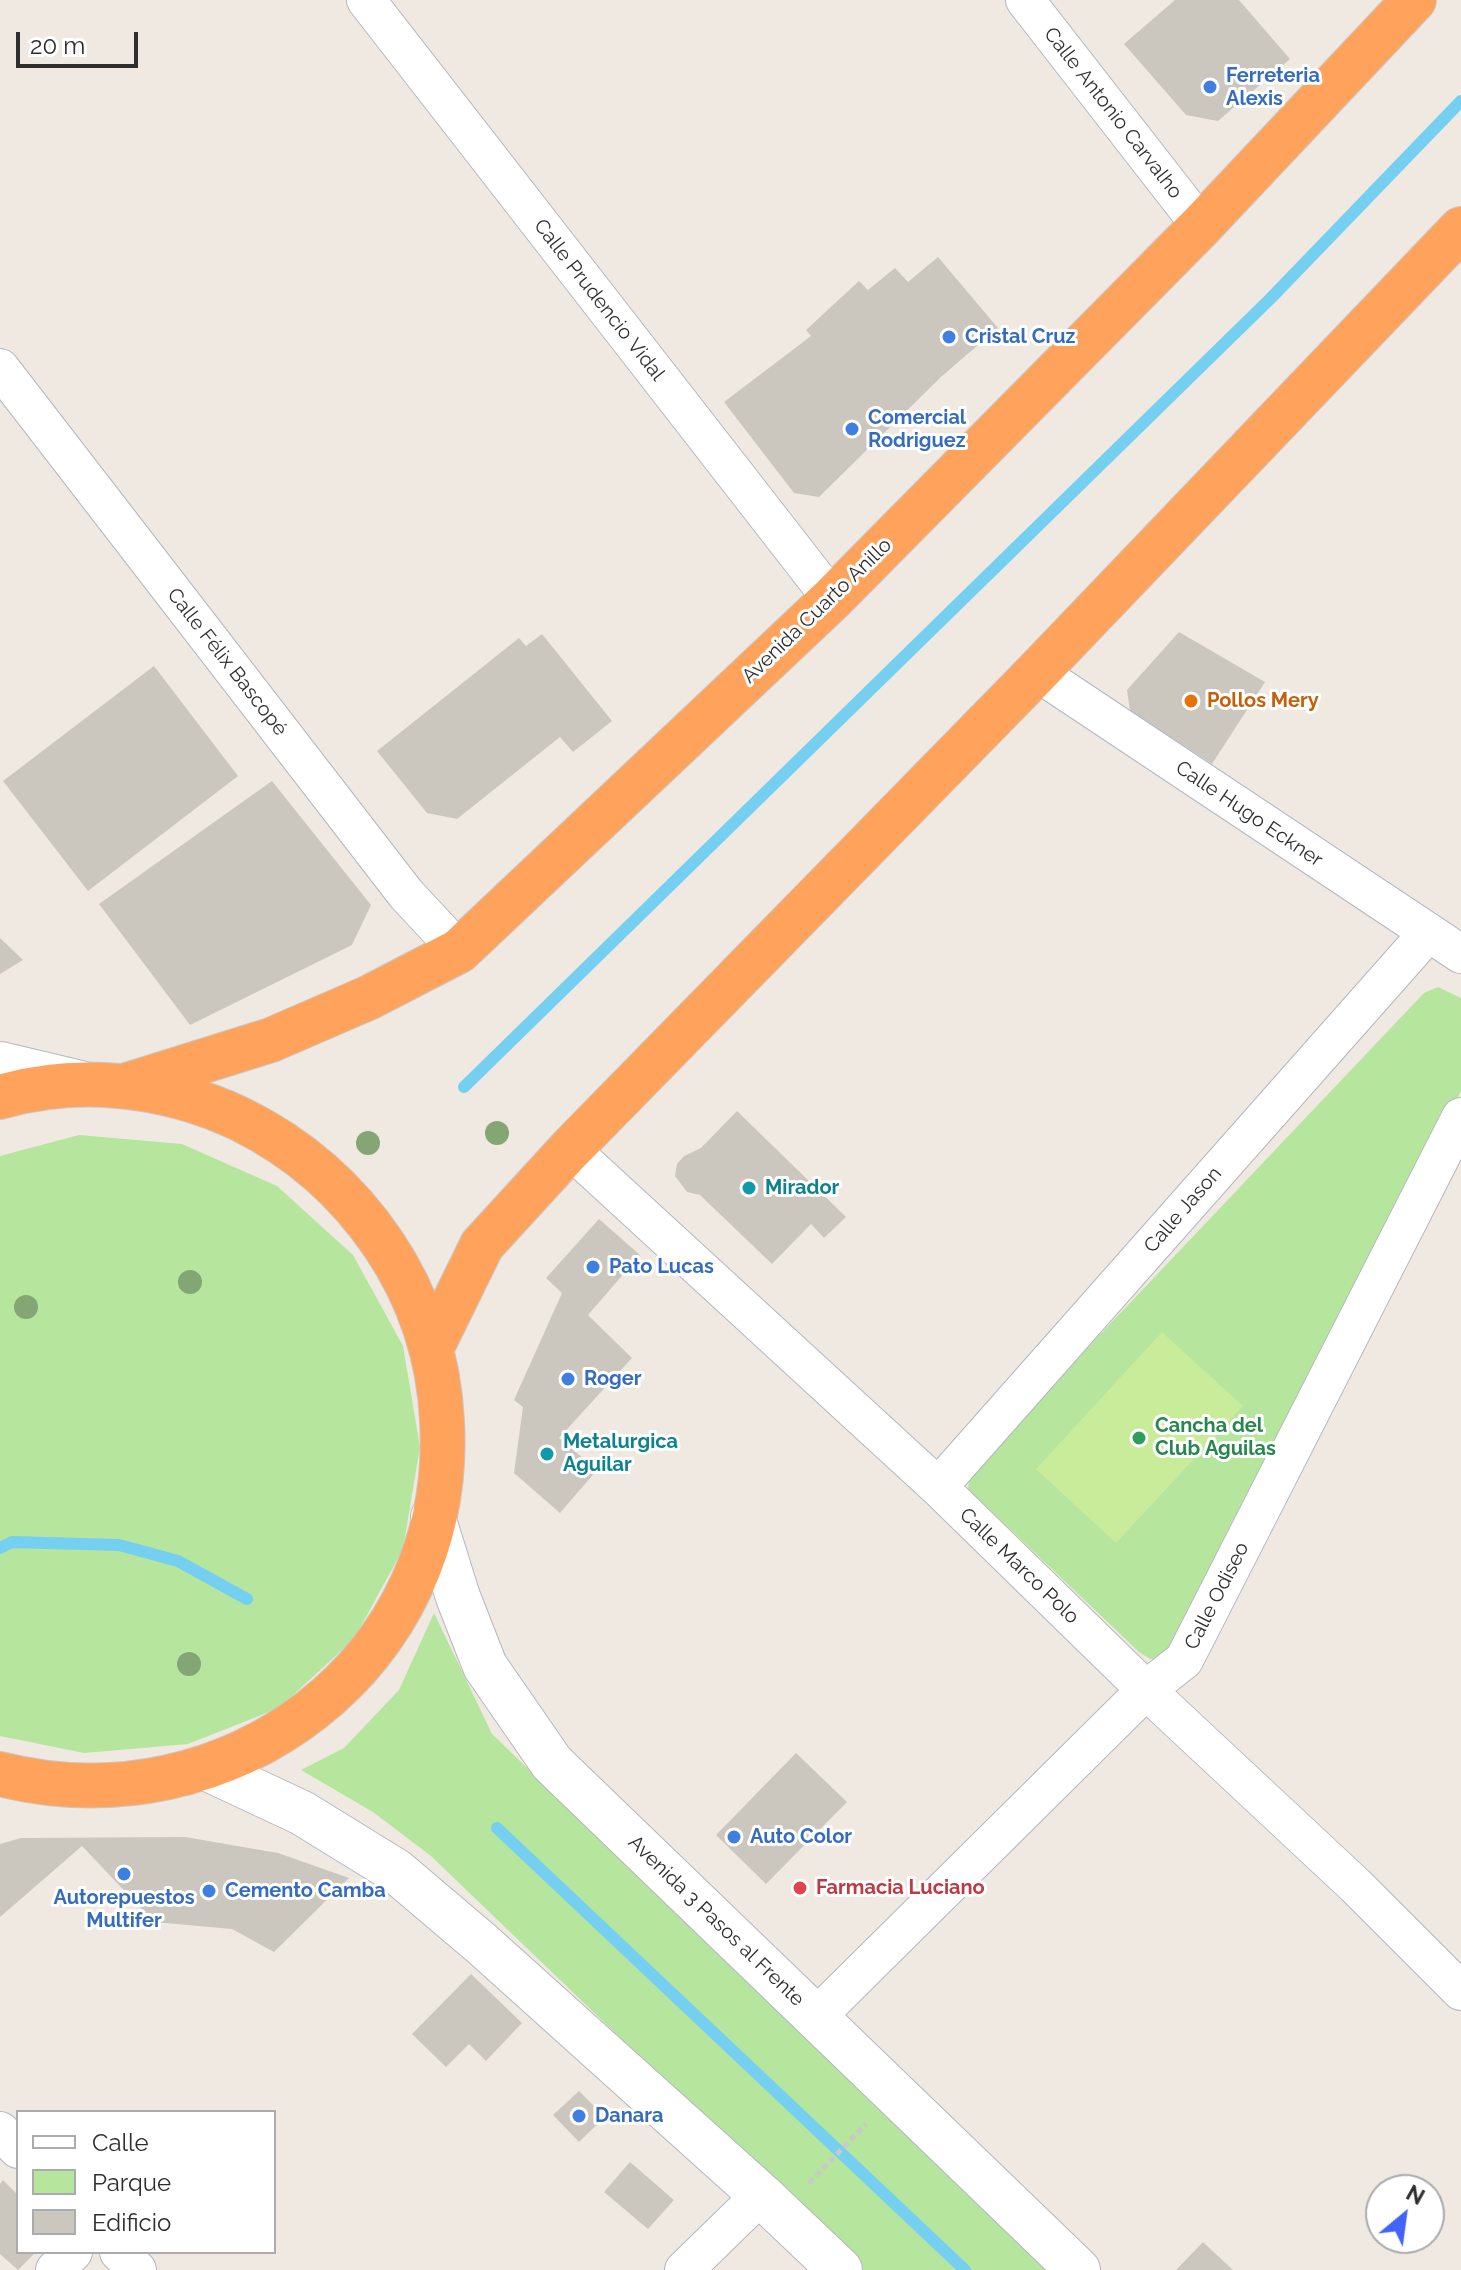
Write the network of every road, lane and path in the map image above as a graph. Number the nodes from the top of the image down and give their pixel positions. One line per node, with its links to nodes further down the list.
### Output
1 (366, 0): 7 (street, Calle Prudencio Vidal)
2 (1025, 0): 4 (street, Calle Antonio Carvalho)
3 (1414, 0): 4 (highway, Avenida Cuarto Anillo)
4 (1201, 226): 7 (highway, Avenida Cuarto Anillo)
5 (1461, 229): 8 (highway)
6 (0, 368): 10 (street, Calle Félix Bascopé)
7 (832, 599): 10 (highway, Avenida Cuarto Anillo)
8 (1037, 672): 9 (street, Calle Hugo Eckner); 16 (highway)
9 (1428, 933): 11 (street, Calle Hugo Eckner); 18 (street, Calle Jason)
10 (459, 951): 13 (highway, Avenida Cuarto Anillo)
11 (1461, 954)
12 (0, 1064): 13 (main road)
13 (105, 1086): 14 (highway); 17 (highway)
14 (0, 1097)
15 (1461, 1117): 20 (street, Calle Odiseo)
16 (570, 1149): 17 (highway); 18 (street, Calle Marco Polo)
17 (431, 1349): 19 (highway)
18 (938, 1487): 20 (street, Calle Marco Polo)
19 (433, 1517): 21 (highway); 24 (main road, Avenida 3 Pasos al Frente)
20 (1146, 1690): 23 (street, Calle Marco Polo); 24 (street, Calle Odiseo)
21 (206, 1768): 22 (highway); 29 (main road)
22 (0, 1774)
23 (1461, 1991)
24 (816, 2017): 36 (main road, Avenida 3 Pasos al Frente)
25 (866, 2123): 28 (path)
26 (0, 2131): 27 (street)
27 (16, 2147)
28 (812, 2180)
29 (761, 2195): 34 (street); 35 (main road)
30 (71, 2254): 32 (street)
31 (121, 2254): 33 (street)
32 (55, 2270)
33 (137, 2270)
34 (684, 2270)
35 (840, 2270)
36 (1078, 2270)

